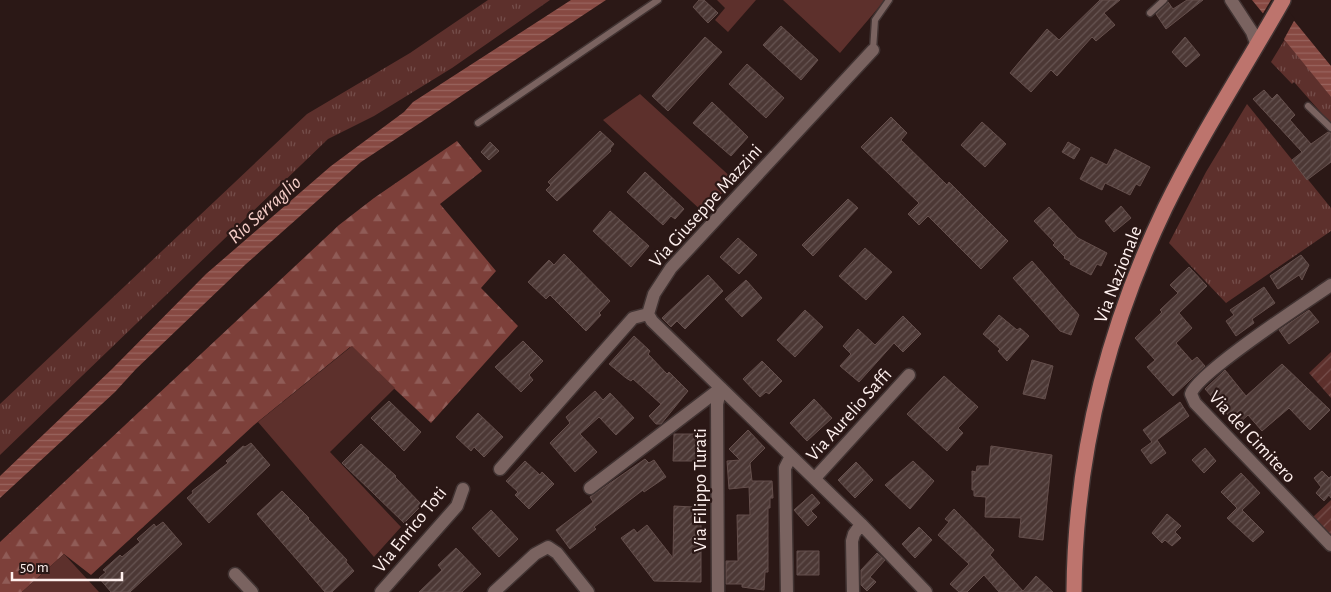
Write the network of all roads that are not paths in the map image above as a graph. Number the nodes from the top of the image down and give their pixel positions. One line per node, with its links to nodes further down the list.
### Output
1 (658, 0): 10 (lane)
2 (889, 0): 8 (lane)
3 (1164, 0): 6 (lane)
4 (1231, 0): 7 (street)
5 (1283, 0): 7 (main road, Via Nazionale)
6 (1150, 13)
7 (1260, 40): 32 (main road, Via Nazionale)
8 (872, 50): 13 (street, Via Giuseppe Mazzini)
9 (1308, 106): 11 (lane)
10 (478, 123)
11 (1331, 128)
12 (1331, 285): 22 (street, Via del Cimitero)
13 (648, 314): 15 (street); 17 (street)
14 (909, 375): 18 (street, Via Aurelio Saffi)
15 (721, 388): 16 (street); 19 (street); 28 (street, Via Filippo Turati)
16 (791, 456): 18 (street); 29 (street)
17 (500, 469)
18 (814, 478): 21 (street)
19 (590, 488)
20 (463, 489): 25 (street, Via Enrico Toti)
21 (861, 524): 30 (street); 31 (street)
22 (1331, 545)
23 (235, 574): 24 (street)
24 (252, 592)
25 (381, 592)
26 (494, 592): 27 (street)
27 (588, 592)
28 (718, 592)
29 (787, 592)
30 (853, 592)
31 (926, 592)
32 (1074, 592)

